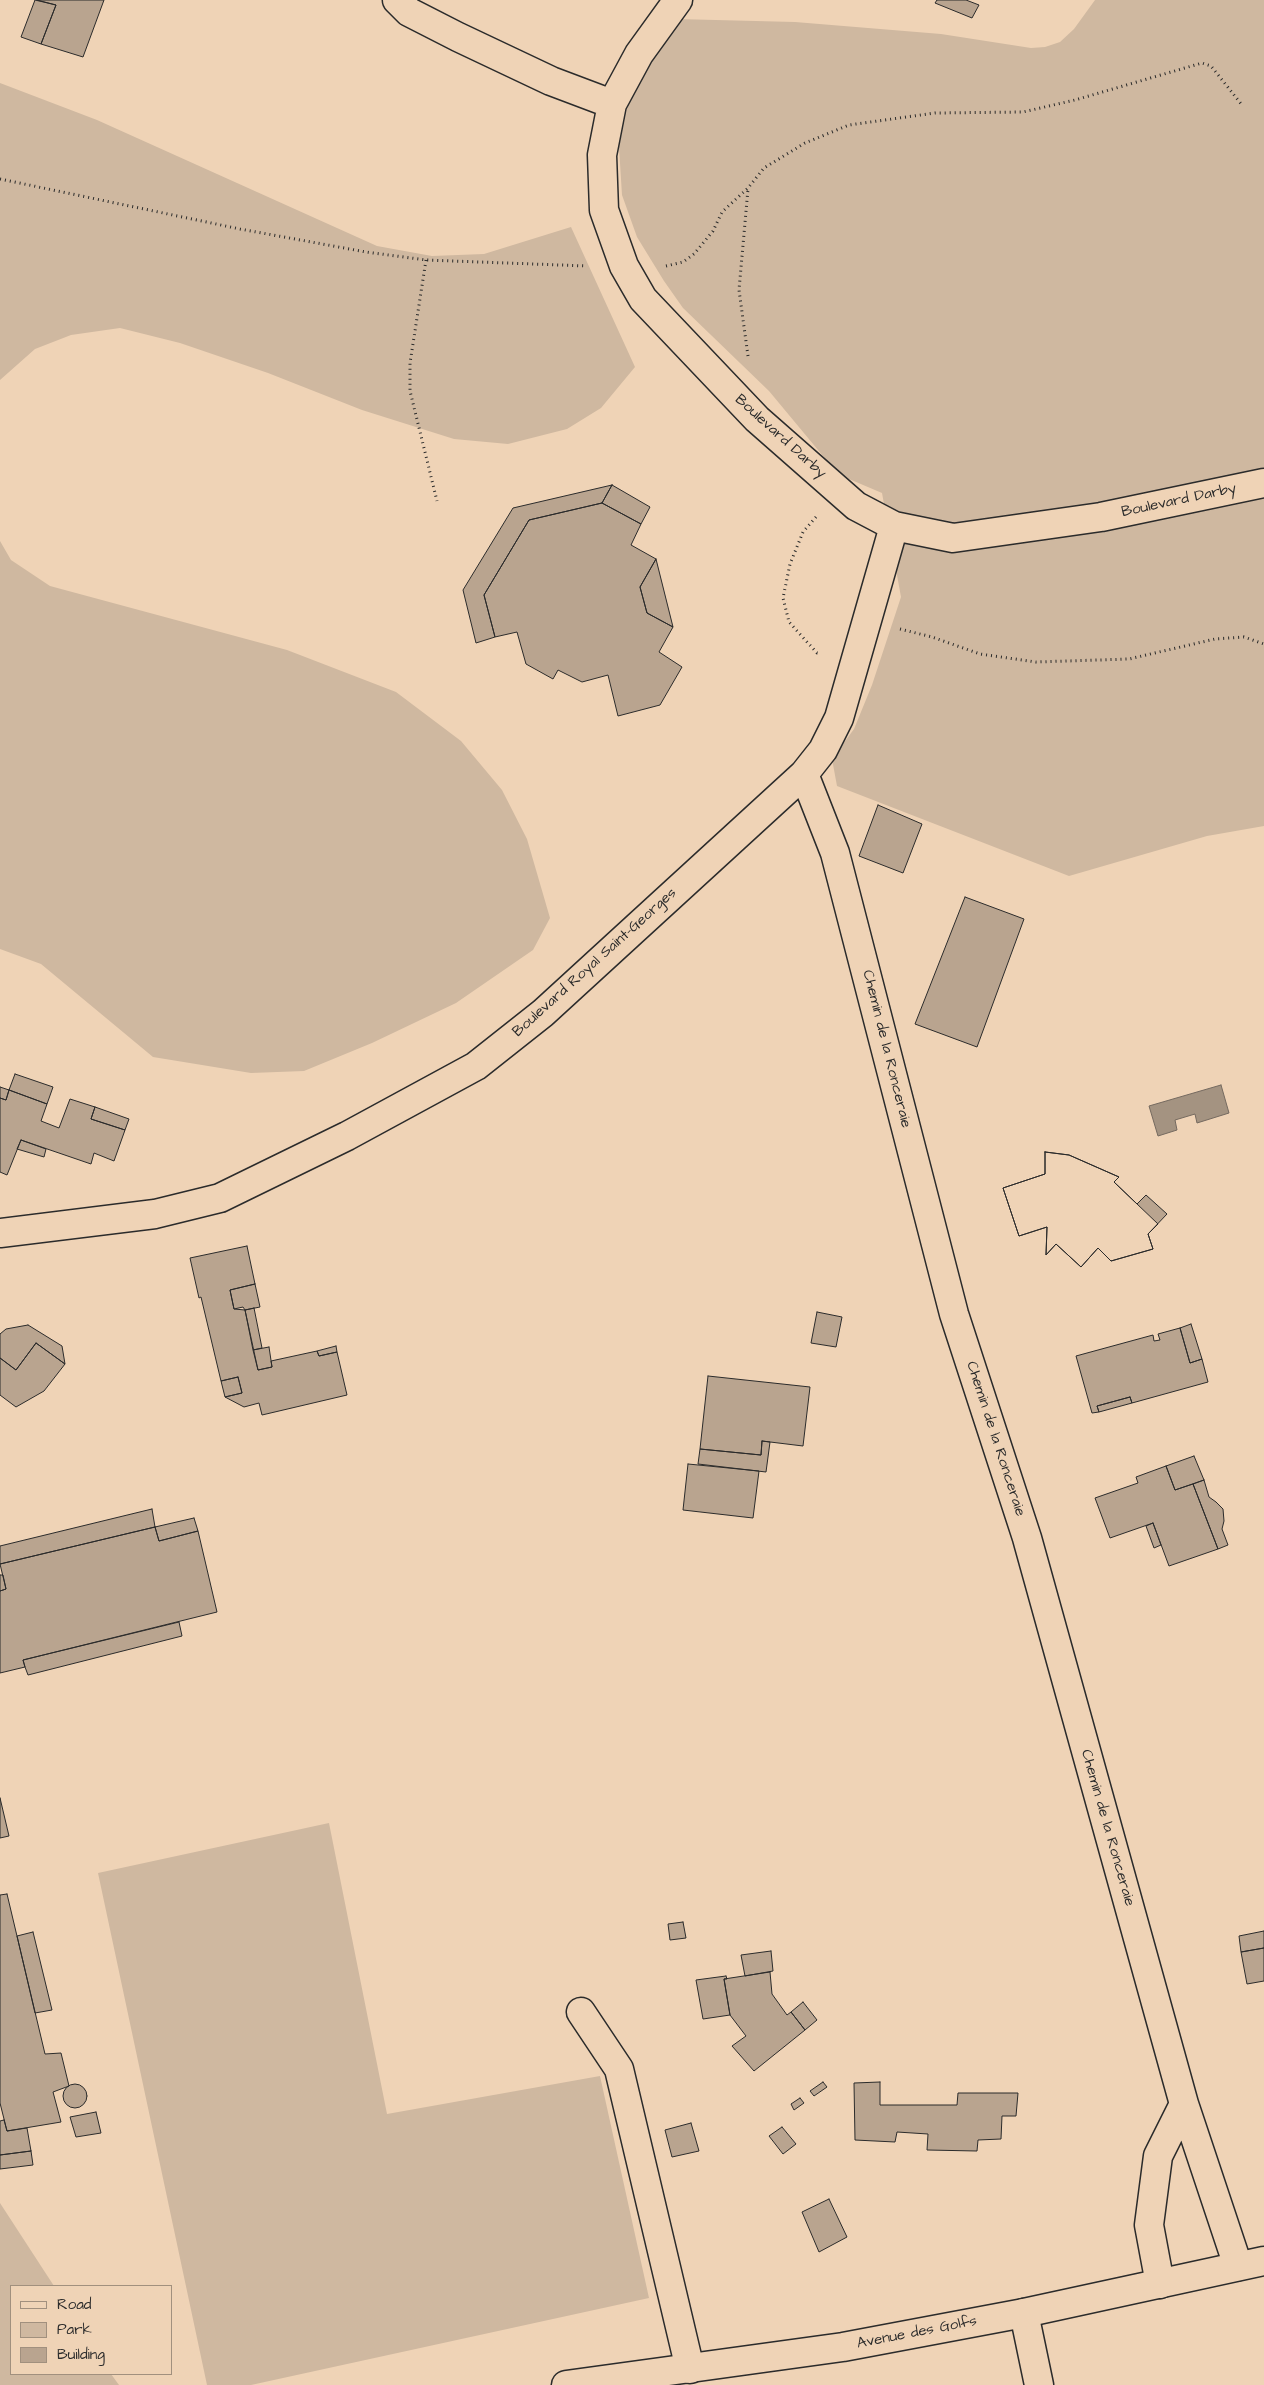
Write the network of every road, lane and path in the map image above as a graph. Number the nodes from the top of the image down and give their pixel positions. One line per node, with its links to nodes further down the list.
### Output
1 (397, 0): 3 (street)
2 (678, 0): 3 (street, Boulevard Darby)
3 (612, 104): 8 (street, Boulevard Darby)
4 (1242, 105): 6 (path)
5 (0, 179): 7 (path)
6 (748, 188): 8 (path); 9 (path)
7 (426, 260): 8 (path); 12 (path)
8 (624, 266): 11 (street, Boulevard Darby)
9 (749, 363)
10 (1264, 482): 13 (street, Boulevard Darby)
11 (838, 489): 13 (street, Boulevard Darby); 16 (path)
12 (437, 501)
13 (894, 526): 17 (street, Boulevard Royal Saint-Georges)
14 (894, 627): 15 (path)
15 (1264, 644)
16 (824, 652)
17 (804, 774): 18 (street, Boulevard Royal Saint-Georges); 20 (street, Chemin de la Ronceraie)
18 (0, 1233)
19 (581, 2012): 24 (street)
20 (1184, 2104): 21 (street, Chemin de la Ronceraie); 22 (street)
21 (1251, 2264): 22 (street, Avenue des Golfs)
22 (1160, 2284): 23 (street, Avenue des Golfs)
23 (1024, 2313): 24 (street, Avenue des Golfs); 27 (street)
24 (690, 2369): 25 (street, Avenue des Golfs)
25 (660, 2379): 26 (street, Avenue des Golfs)
26 (566, 2385)
27 (1039, 2385)

